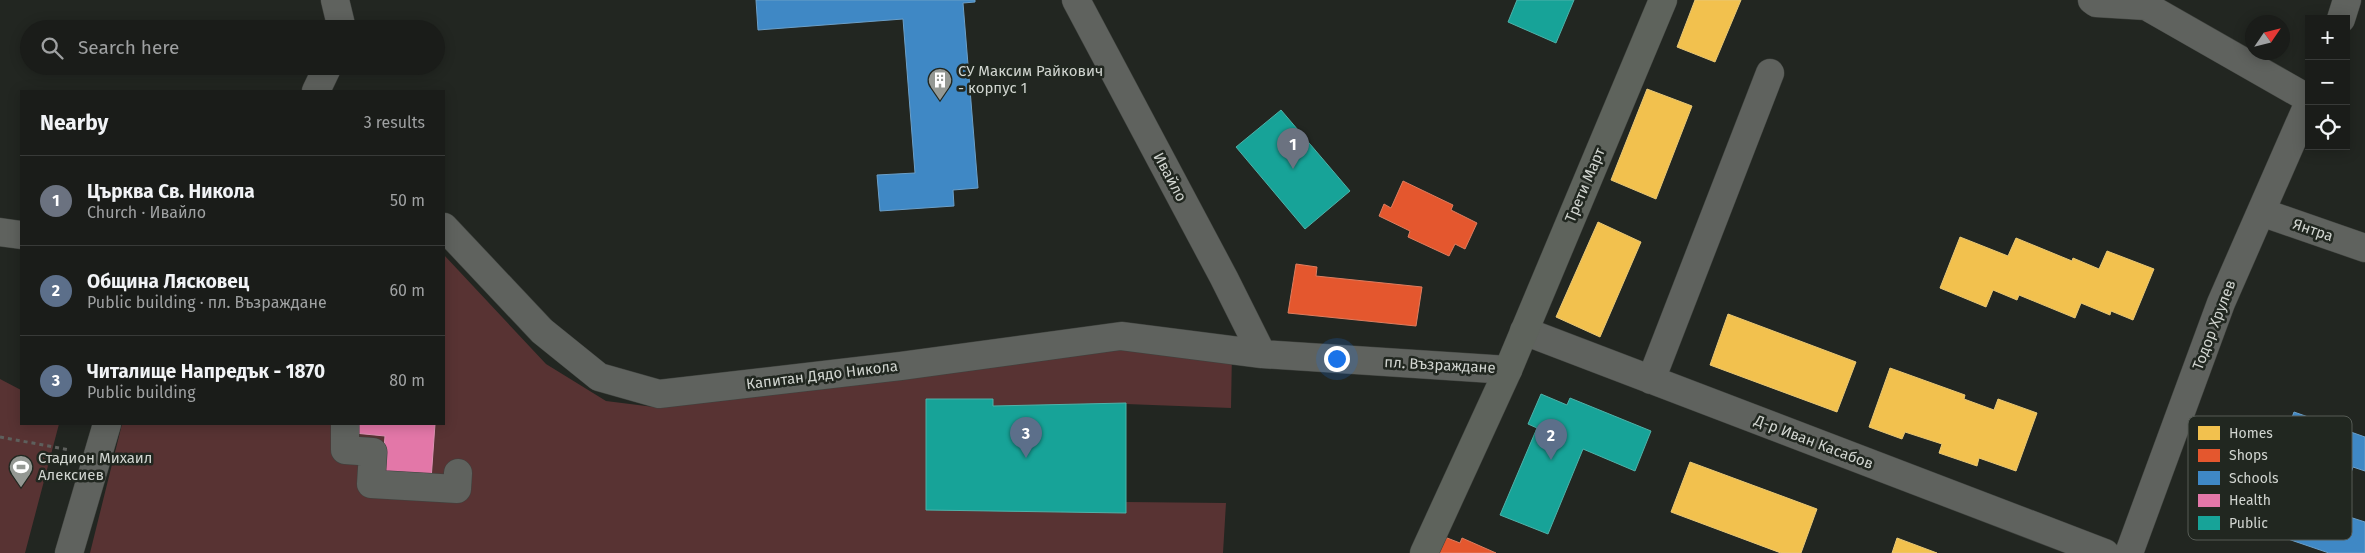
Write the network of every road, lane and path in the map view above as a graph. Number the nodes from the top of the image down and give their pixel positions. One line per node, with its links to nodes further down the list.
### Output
1 (335, 0): 7 (street)
2 (1076, 0): 19 (street, Ивайло)
3 (1663, 0): 18 (street, Трети Март)
4 (2092, 0): 11 (street)
5 (2347, 0): 6 (street)
6 (2342, 15)
7 (340, 20)
8 (1770, 74): 21 (street)
9 (324, 75): 10 (street)
10 (316, 90)
11 (2305, 99)
12 (2307, 105): 13 (street, Тодор Хрулев)
13 (2262, 212): 17 (street, Янтра); 30 (street, Тодор Хрулев)
14 (445, 228): 19 (street, Капитан Дядо Никола)
15 (0, 232): 16 (street)
16 (20, 235)
17 (2365, 248)
18 (1524, 331): 20 (street, Трети Март); 21 (street, Д-р Иван Касабов)
19 (1262, 354): 20 (street, пл. Възраждане)
20 (1508, 370): 28 (street, пл. Възраждане)
21 (1651, 380): 29 (street, Д-р Иван Касабов)
22 (107, 425): 25 (street)
23 (345, 425): 26 (street)
24 (0, 437): 25 (path)
25 (98, 454): 27 (street)
26 (458, 473)
27 (69, 553)
28 (1424, 553)
29 (2105, 553)
30 (2129, 553)

